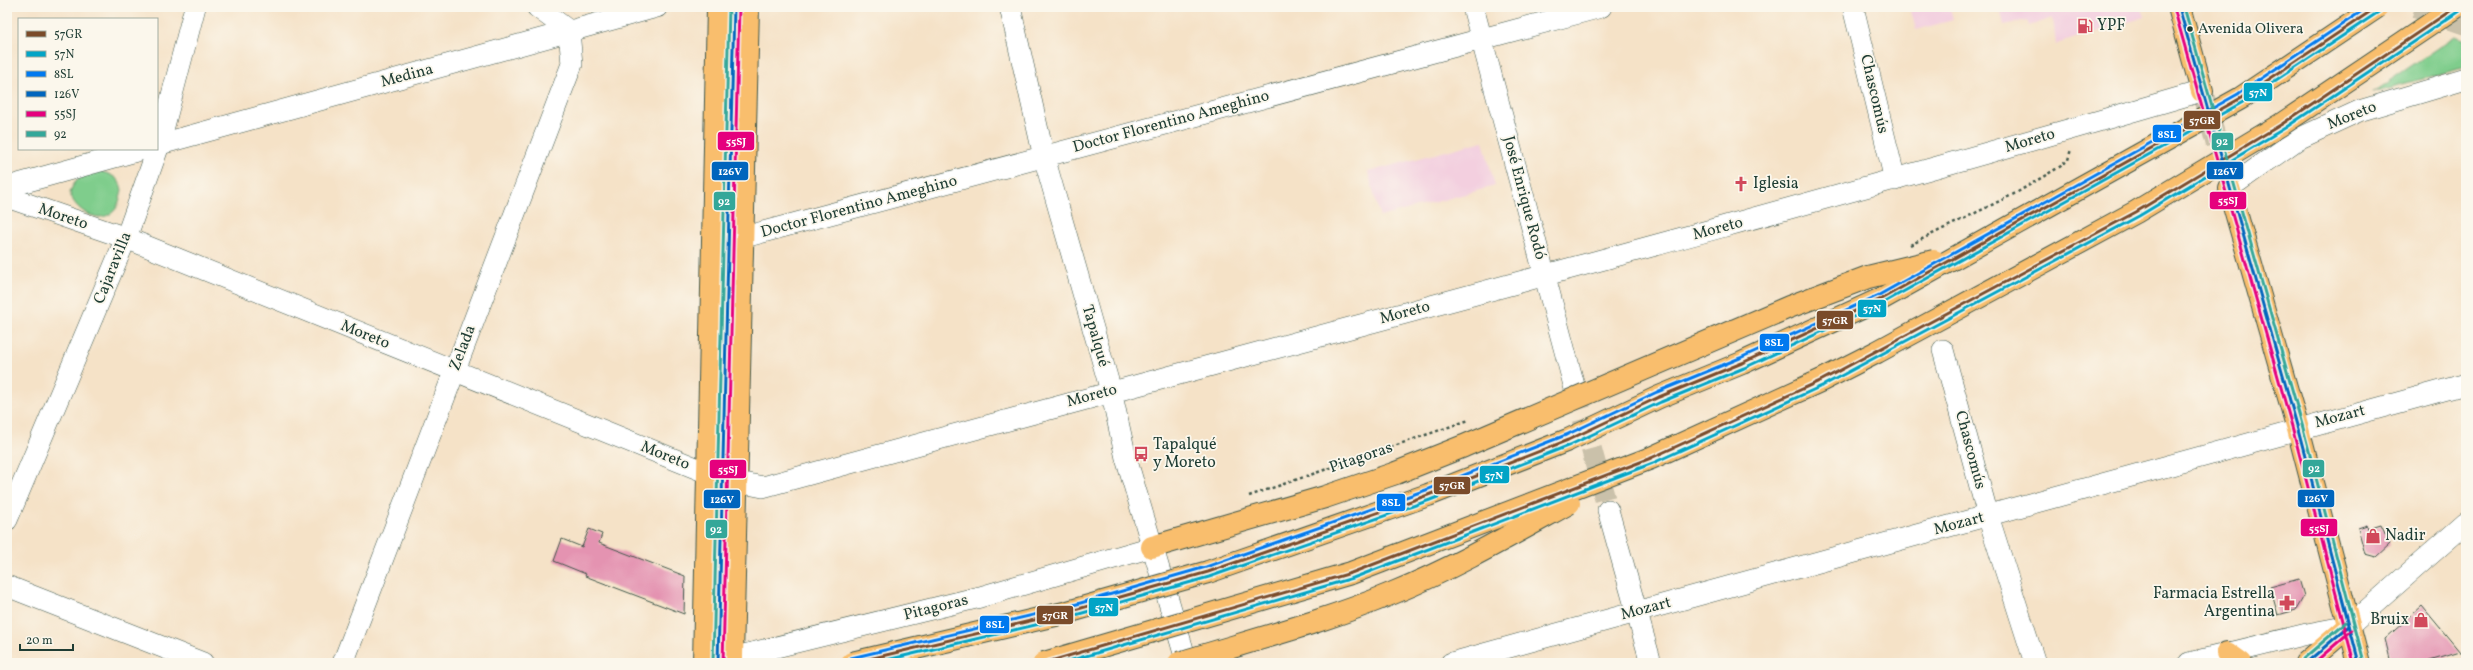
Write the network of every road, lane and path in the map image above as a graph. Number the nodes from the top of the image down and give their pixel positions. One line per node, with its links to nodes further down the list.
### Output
1 (195, 7): 18 (street, Cajaravilla)
2 (537, 7): 14 (street)
3 (657, 7): 14 (street, Medina)
4 (718, 7): 41 (main road)
5 (734, 7): 41 (street)
6 (748, 7): 29 (main road)
7 (1010, 7): 23 (street, Tapalqué)
8 (1473, 7): 15 (street, José Enrique Rodó)
9 (1601, 7): 15 (street, Doctor Florentino Ameghino)
10 (1853, 7): 24 (street, Chascomús)
11 (2179, 7): 17 (main road)
12 (2377, 7): 31 (main road, bridge)
13 (2456, 7): 40 (main road, bridge)
14 (569, 31): 20 (street, Medina); 34 (street, Zelada)
15 (1480, 38): 23 (street, Doctor Florentino Ameghino); 32 (street, José Enrique Rodó)
16 (2466, 79): 26 (street, Moreto)
17 (2202, 90): 19 (street, Moreto)
18 (158, 129)
19 (2067, 130): 24 (street, Moreto); 30 (path)
20 (158, 145)
21 (139, 150): 25 (street, Medina)
22 (152, 150): 28 (street, Cajaravilla)
23 (1044, 157): 29 (street, Doctor Florentino Ameghino); 37 (street, Tapalqué)
24 (1894, 180): 32 (street, Moreto)
25 (7, 187)
26 (2229, 188): 39 (main road)
27 (7, 197): 28 (street, Moreto)
28 (126, 238): 34 (street, Moreto); 45 (street, Cajaravilla)
29 (742, 238): 41 (main road)
30 (1906, 247)
31 (1960, 254): 47 (main road, bridge); 55 (main road, bridge)
32 (1545, 277): 36 (street, José Enrique Rodó); 37 (street, Moreto)
33 (1943, 350): 44 (street, Chascomús)
34 (454, 371): 41 (street, Moreto); 54 (street, Zelada)
35 (2466, 384): 39 (street, Mozart)
36 (1575, 389)
37 (1111, 391): 41 (street, Moreto); 47 (street, Tapalqué)
38 (1477, 418): 42 (path, Pitagoras)
39 (2298, 428): 44 (street, Mozart); 50 (main road)
40 (1651, 458): 56 (main road, bridge); 57 (main road, bridge)
41 (722, 478): 52 (main road); 52 (main road)
42 (1246, 498)
43 (1608, 510): 49 (street)
44 (1988, 516): 49 (street, Mozart); 61 (street, Chascomús)
45 (7, 520)
46 (2466, 523): 50 (street)
47 (1152, 548): 52 (street, Pitagoras); 58 (street, Tapalqué)
48 (7, 586): 53 (street)
49 (1636, 612): 59 (street, Mozart); 60 (street)
50 (2349, 626): 51 (street); 63 (main road); 64 (main road)
51 (2234, 658): 62 (street)
52 (716, 661)
53 (203, 663)
54 (342, 663)
55 (852, 663)
56 (1044, 663)
57 (1179, 663)
58 (1187, 663)
59 (1451, 663)
60 (1651, 663)
61 (2035, 663)
62 (2189, 663)
63 (2306, 663)
64 (2359, 663)

